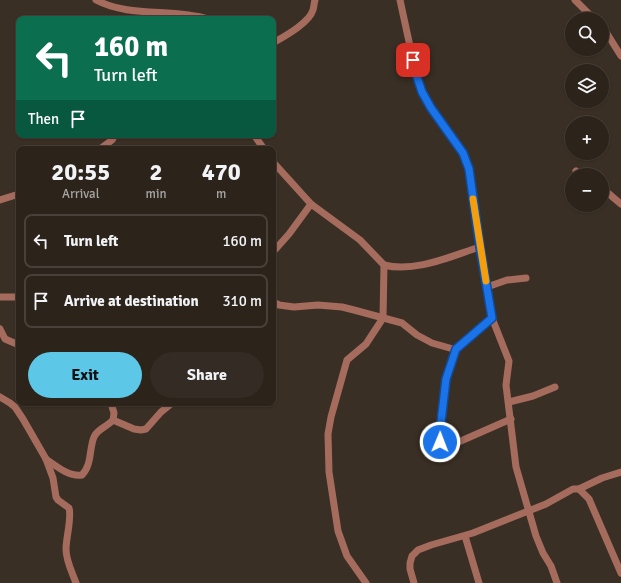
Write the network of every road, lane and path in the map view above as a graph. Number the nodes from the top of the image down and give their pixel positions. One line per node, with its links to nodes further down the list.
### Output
1 (96, 0): 6 (street)
2 (315, 0): 8 (street)
3 (400, 0): 18 (street)
4 (575, 0): 5 (street)
5 (587, 12)
6 (188, 16)
7 (609, 37): 9 (street)
8 (276, 41)
9 (621, 56)
10 (113, 138): 11 (street)
11 (104, 146)
12 (276, 165): 16 (street)
13 (609, 194): 17 (street)
14 (16, 195): 15 (street)
15 (0, 200)
16 (311, 204): 19 (street); 20 (street)
17 (621, 204)
18 (480, 247): 20 (street); 22 (street)
19 (276, 249)
20 (384, 265): 26 (street)
21 (526, 278): 22 (street)
22 (487, 287): 27 (street)
23 (0, 297): 24 (street)
24 (16, 298)
25 (276, 304): 26 (street)
26 (383, 318): 30 (street); 45 (street)
27 (492, 318): 30 (street); 33 (street)
28 (0, 329): 29 (street)
29 (16, 344)
30 (456, 349): 36 (street)
31 (555, 387): 33 (street)
32 (0, 397): 38 (street)
33 (509, 402): 36 (street)
34 (112, 406): 37 (street)
35 (168, 406): 37 (street)
36 (510, 419): 41 (street)
37 (113, 420): 38 (street)
38 (46, 459): 44 (street)
39 (621, 472): 40 (street)
40 (579, 489): 41 (street); 43 (street)
41 (528, 510): 42 (street); 48 (street)
42 (465, 536): 46 (street); 47 (street)
43 (621, 573)
44 (76, 583)
45 (366, 583)
46 (414, 583)
47 (479, 583)
48 (557, 583)

